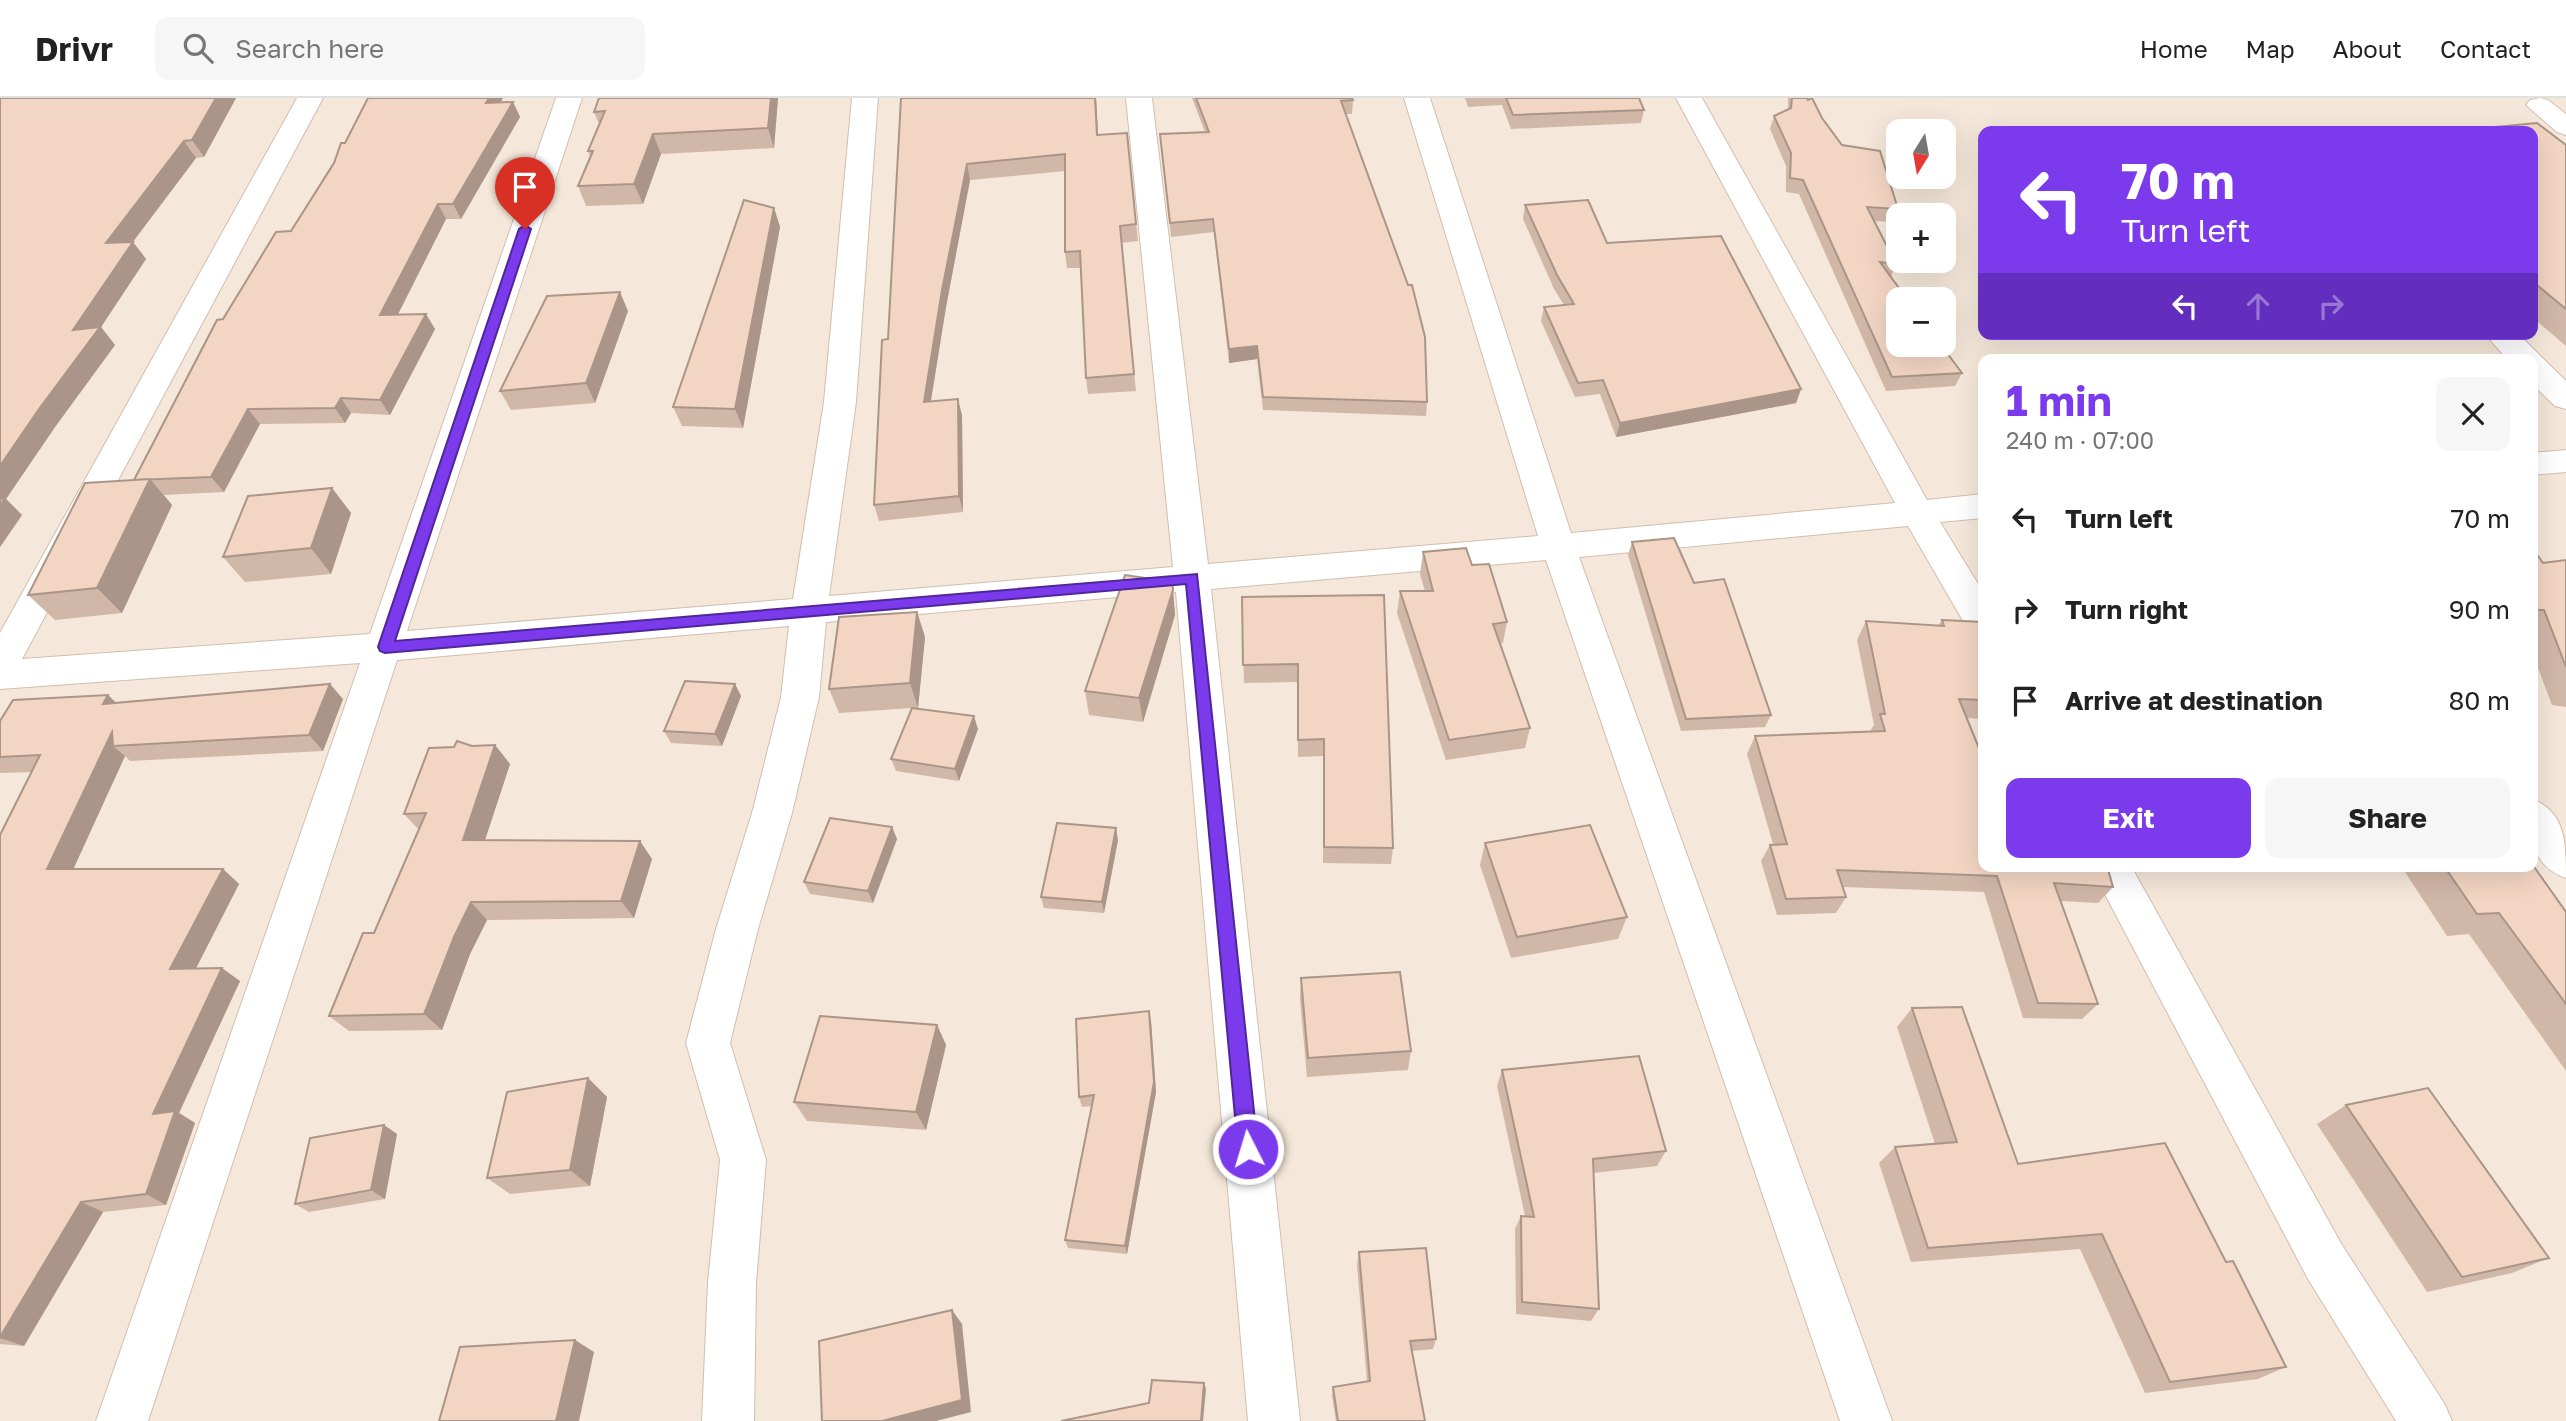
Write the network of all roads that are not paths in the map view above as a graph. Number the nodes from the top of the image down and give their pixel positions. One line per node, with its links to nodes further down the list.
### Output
1 (310, 98): 22 (street)
2 (569, 98): 21 (street)
3 (864, 98): 19 (street)
4 (1139, 98): 18 (street)
5 (1417, 98): 17 (street)
6 (1689, 98): 16 (street)
7 (2539, 105): 8 (street)
8 (2566, 127)
9 (2506, 340): 10 (street)
10 (2520, 354)
11 (2538, 372): 12 (street)
12 (2566, 399)
13 (2566, 461): 14 (street)
14 (2538, 463)
15 (1978, 506): 16 (street)
16 (1916, 511): 17 (street); 20 (street)
17 (1558, 546): 18 (street); 30 (street)
18 (1192, 578): 19 (street); 29 (street)
19 (809, 610): 21 (street); 28 (street)
20 (1978, 615)
21 (385, 647): 23 (street); 27 (street)
22 (0, 666)
23 (0, 675)
24 (2538, 823): 25 (street)
25 (2566, 860)
26 (2113, 872): 31 (street)
27 (122, 1421)
28 (728, 1421)
29 (1274, 1421)
30 (1866, 1421)
31 (2426, 1421)

